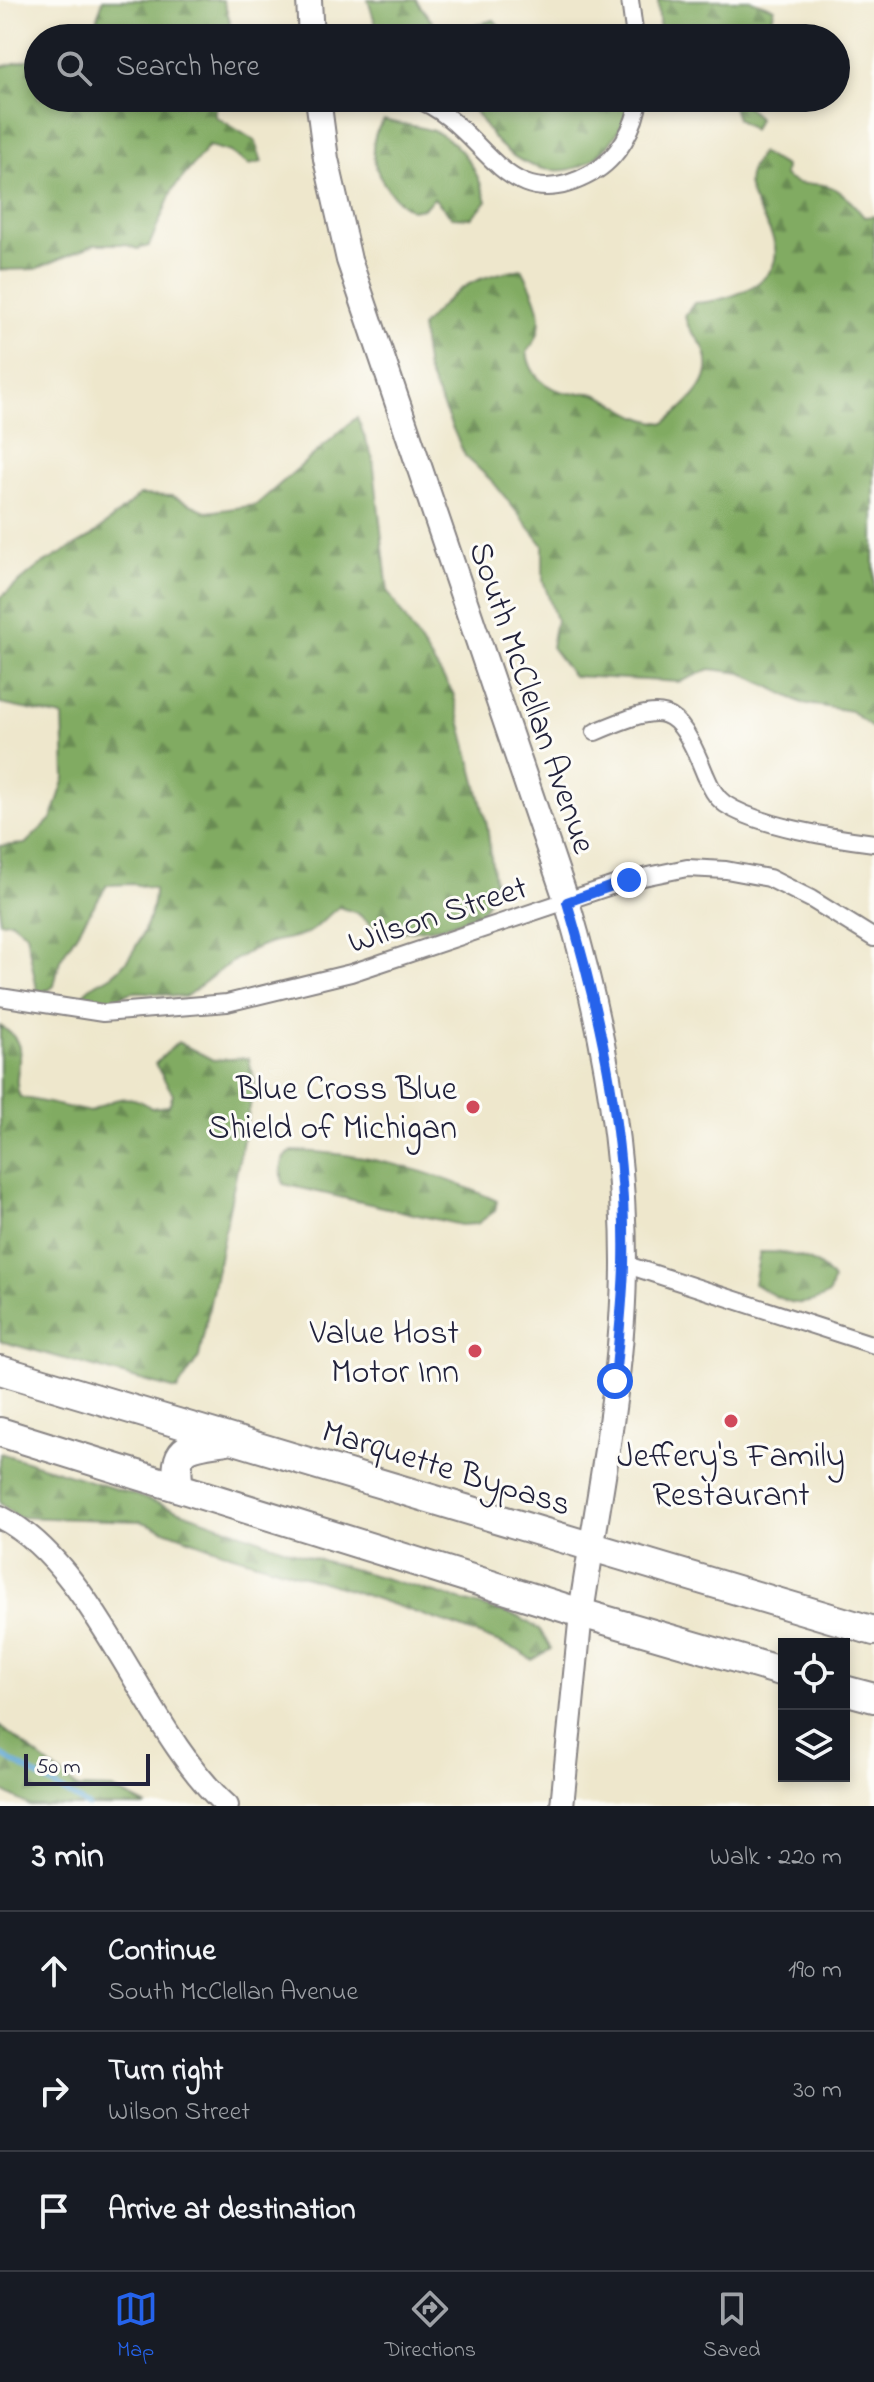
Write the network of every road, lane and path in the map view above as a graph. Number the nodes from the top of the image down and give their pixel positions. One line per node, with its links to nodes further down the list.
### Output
1 (309, 0): 3 (main road)
2 (630, 0): 4 (street)
3 (310, 24)
4 (633, 24)
5 (320, 112): 10 (main road, South McClellan Avenue)
6 (446, 112): 7 (street)
7 (635, 112)
8 (595, 732): 9 (street)
9 (874, 843)
10 (567, 902): 11 (street, Wilson Street); 12 (street, Wilson Street); 13 (main road, South McClellan Avenue)
11 (874, 938)
12 (0, 997)
13 (624, 1264): 14 (street); 20 (main road, South McClellan Avenue)
14 (874, 1345)
15 (0, 1370): 17 (highway, Marquette Bypass)
16 (0, 1432): 18 (highway)
17 (231, 1439): 18 (highway); 20 (highway, Marquette Bypass)
18 (179, 1488): 21 (highway)
19 (0, 1517): 26 (street)
20 (591, 1546): 21 (main road, South McClellan Avenue); 22 (highway, Marquette Bypass)
21 (581, 1613): 23 (highway); 27 (street, South McClellan Avenue)
22 (874, 1631)
23 (778, 1670)
24 (850, 1692): 25 (highway)
25 (874, 1698)
26 (227, 1806)
27 (562, 1806)

